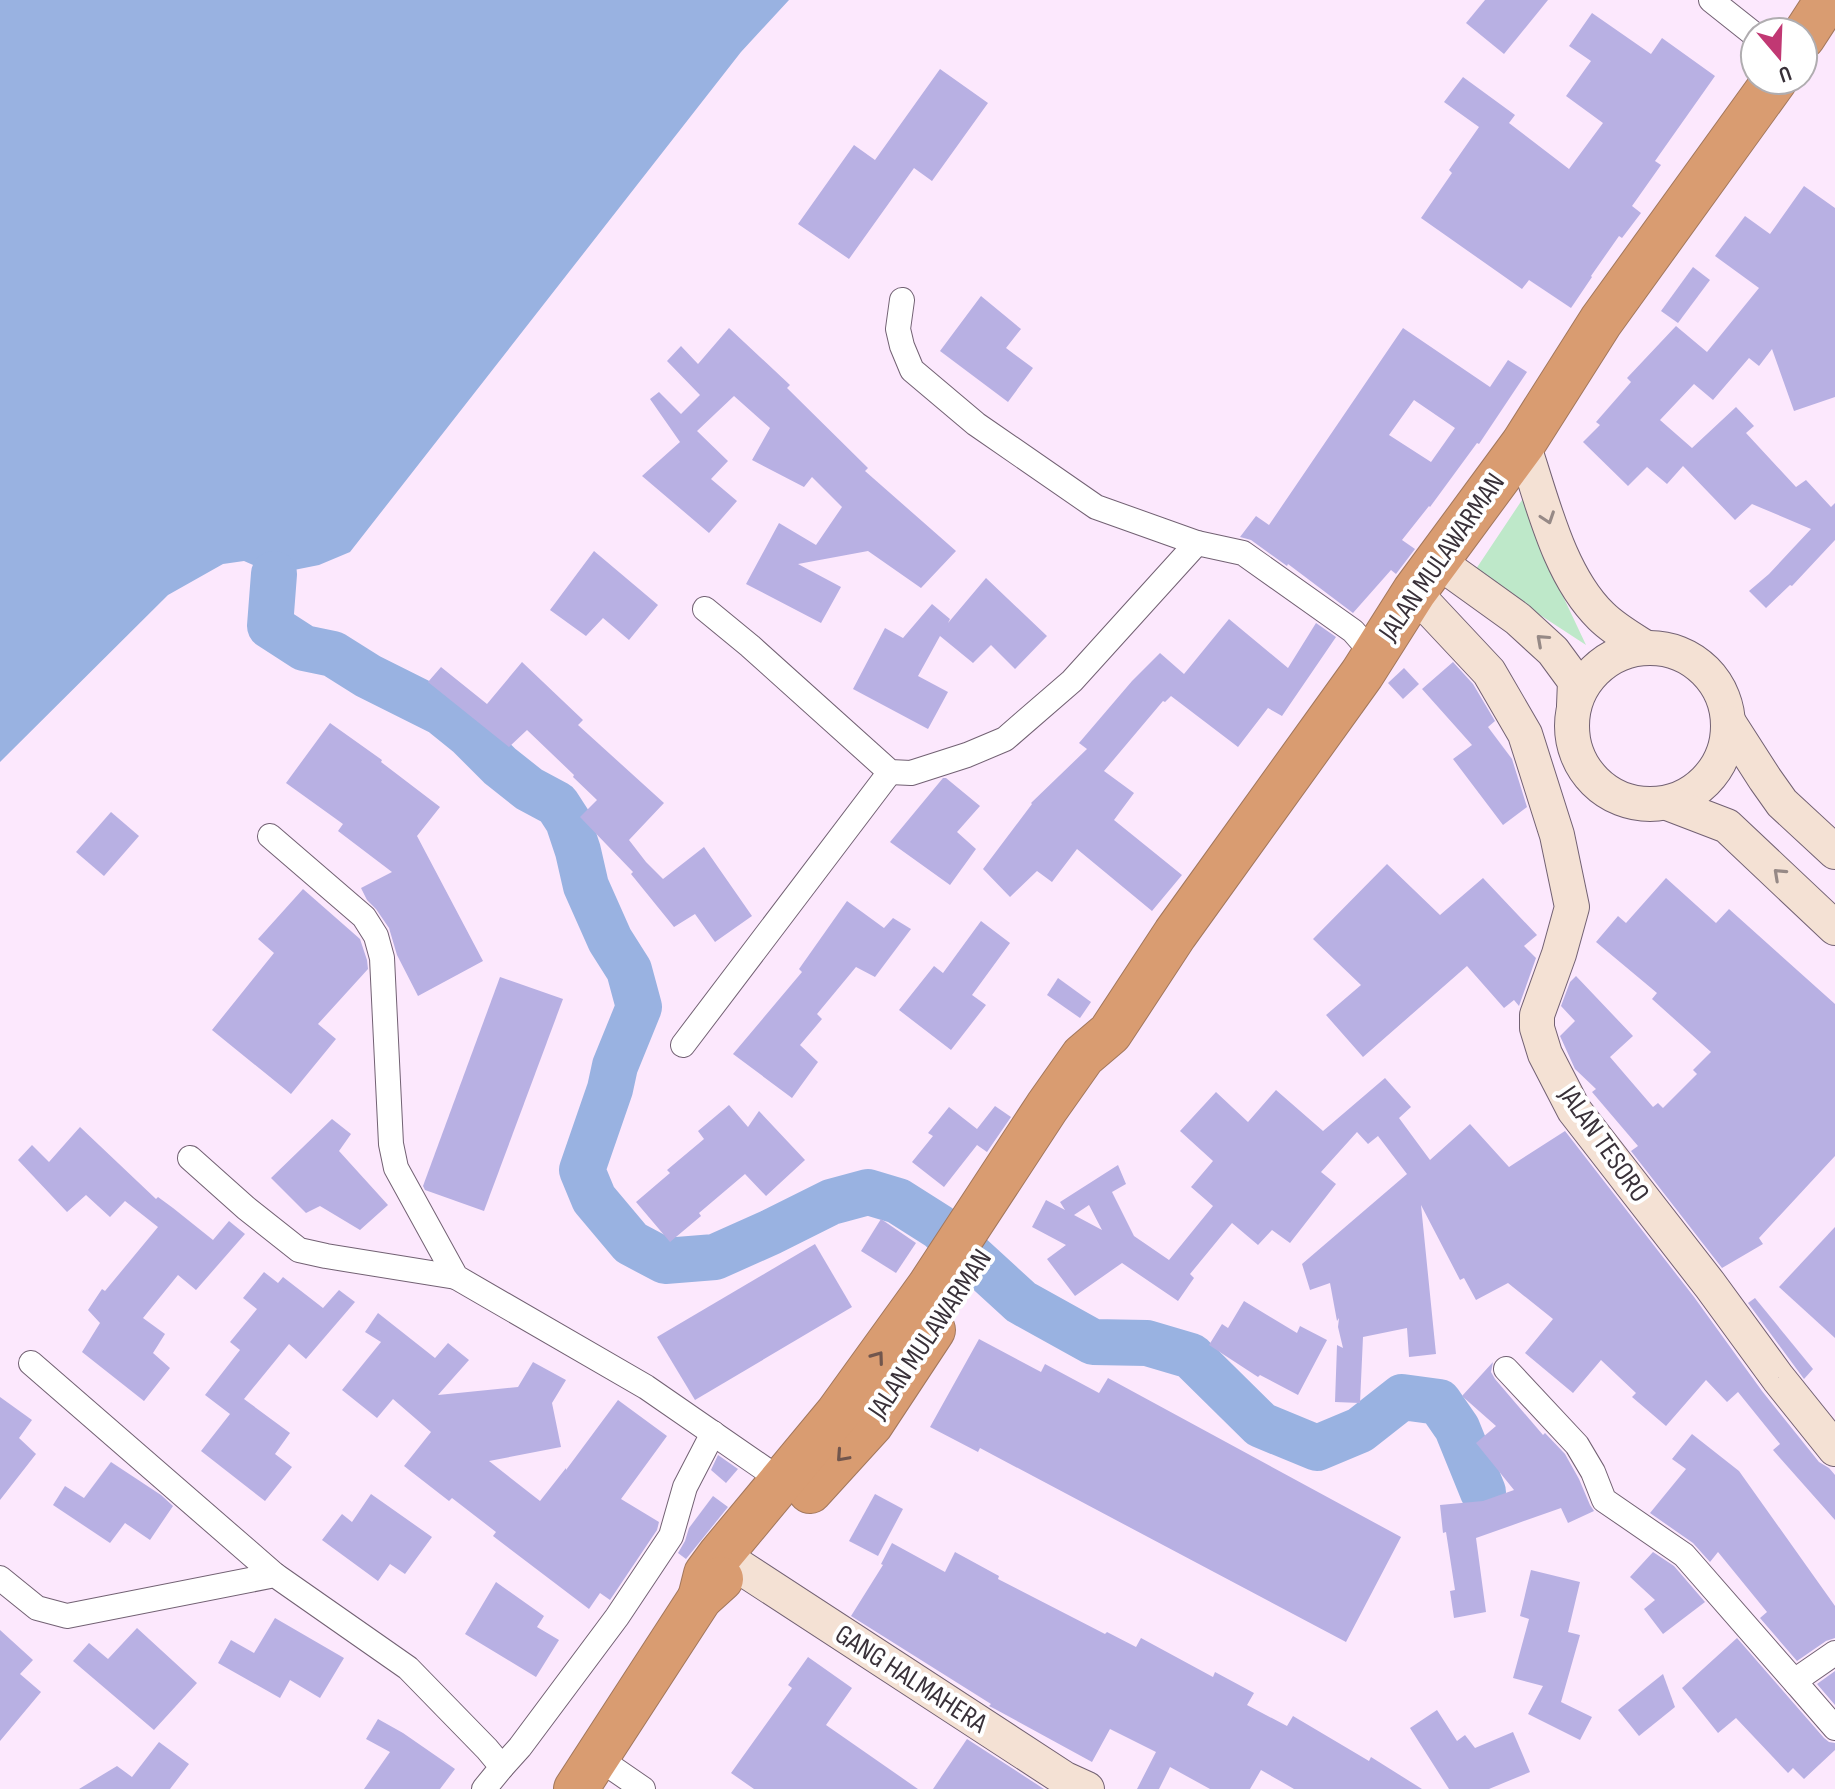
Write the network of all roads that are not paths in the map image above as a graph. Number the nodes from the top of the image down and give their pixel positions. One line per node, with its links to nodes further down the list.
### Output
1 (1711, 0): 2 (street)
2 (1739, 22)
3 (1763, 96): 5 (highway, JALAN MULAWARMAN)
4 (902, 300): 6 (street)
5 (1523, 444): 7 (highway, JALAN MULAWARMAN); 9 (street, one-way to 9)
6 (1197, 543): 10 (street); 13 (street)
7 (1425, 576): 10 (highway, JALAN MULAWARMAN); 11 (street, one-way to 7); 25 (street, JALAN TESORO)
8 (705, 609): 13 (street)
9 (1646, 648): 11 (street); 12 (street)
10 (1374, 655): 21 (highway, JALAN MULAWARMAN)
11 (1574, 706): 14 (street)
12 (1729, 723): 14 (street); 16 (street)
13 (890, 772): 18 (street)
14 (1667, 803): 17 (street, one-way to 14)
15 (270, 836): 20 (street)
16 (1835, 852)
17 (1835, 928)
18 (683, 1045)
19 (190, 1158): 20 (street)
20 (456, 1277): 24 (street)
21 (941, 1294): 26 (highway, JALAN MULAWARMAN, one-way to 21); 27 (highway, JALAN MULAWARMAN, one-way to 27)
22 (31, 1363): 28 (street)
23 (1506, 1369): 32 (street)
24 (713, 1433): 26 (street); 34 (street)
25 (1835, 1449)
26 (782, 1481): 30 (highway, JALAN MULAWARMAN)
27 (737, 1565): 30 (highway, JALAN MULAWARMAN); 38 (street, GANG HALMAHERA)
28 (275, 1575): 29 (street); 34 (street)
29 (0, 1578)
30 (700, 1598): 35 (highway, JALAN MULAWARMAN)
31 (1835, 1653): 32 (street)
32 (1796, 1683): 33 (street)
33 (1835, 1728)
34 (502, 1767): 36 (street)
35 (587, 1774): 37 (street)
36 (484, 1789)
37 (643, 1789)
38 (1087, 1789)

